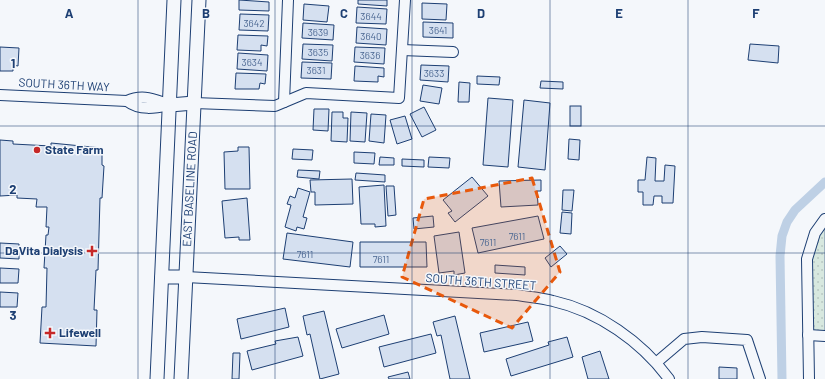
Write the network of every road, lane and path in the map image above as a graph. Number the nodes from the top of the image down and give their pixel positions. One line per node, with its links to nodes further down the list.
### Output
1 (174, 0): 10 (main road, EAST BASELINE ROAD)
2 (199, 0): 9 (main road, EAST BASELINE ROAD)
3 (288, 0): 8 (street)
4 (405, 0): 5 (street)
5 (402, 50): 6 (street); 8 (street)
6 (453, 52)
7 (0, 95): 10 (street, SOUTH 36TH WAY)
8 (284, 102): 9 (street)
9 (194, 103): 10 (main road); 13 (main road, EAST BASELINE ROAD)
10 (170, 105): 12 (main road, EAST BASELINE ROAD)
11 (825, 219): 14 (street)
12 (162, 277): 13 (main road); 17 (main road, EAST BASELINE ROAD)
13 (186, 277): 16 (street, SOUTH 36TH STREET); 18 (main road, EAST BASELINE ROAD)
14 (808, 335): 15 (street); 21 (street)
15 (825, 336)
16 (657, 362): 19 (street, SOUTH 36TH STREET); 20 (street)
17 (157, 379)
18 (181, 379)
19 (669, 379)
20 (760, 379)
21 (809, 379)

